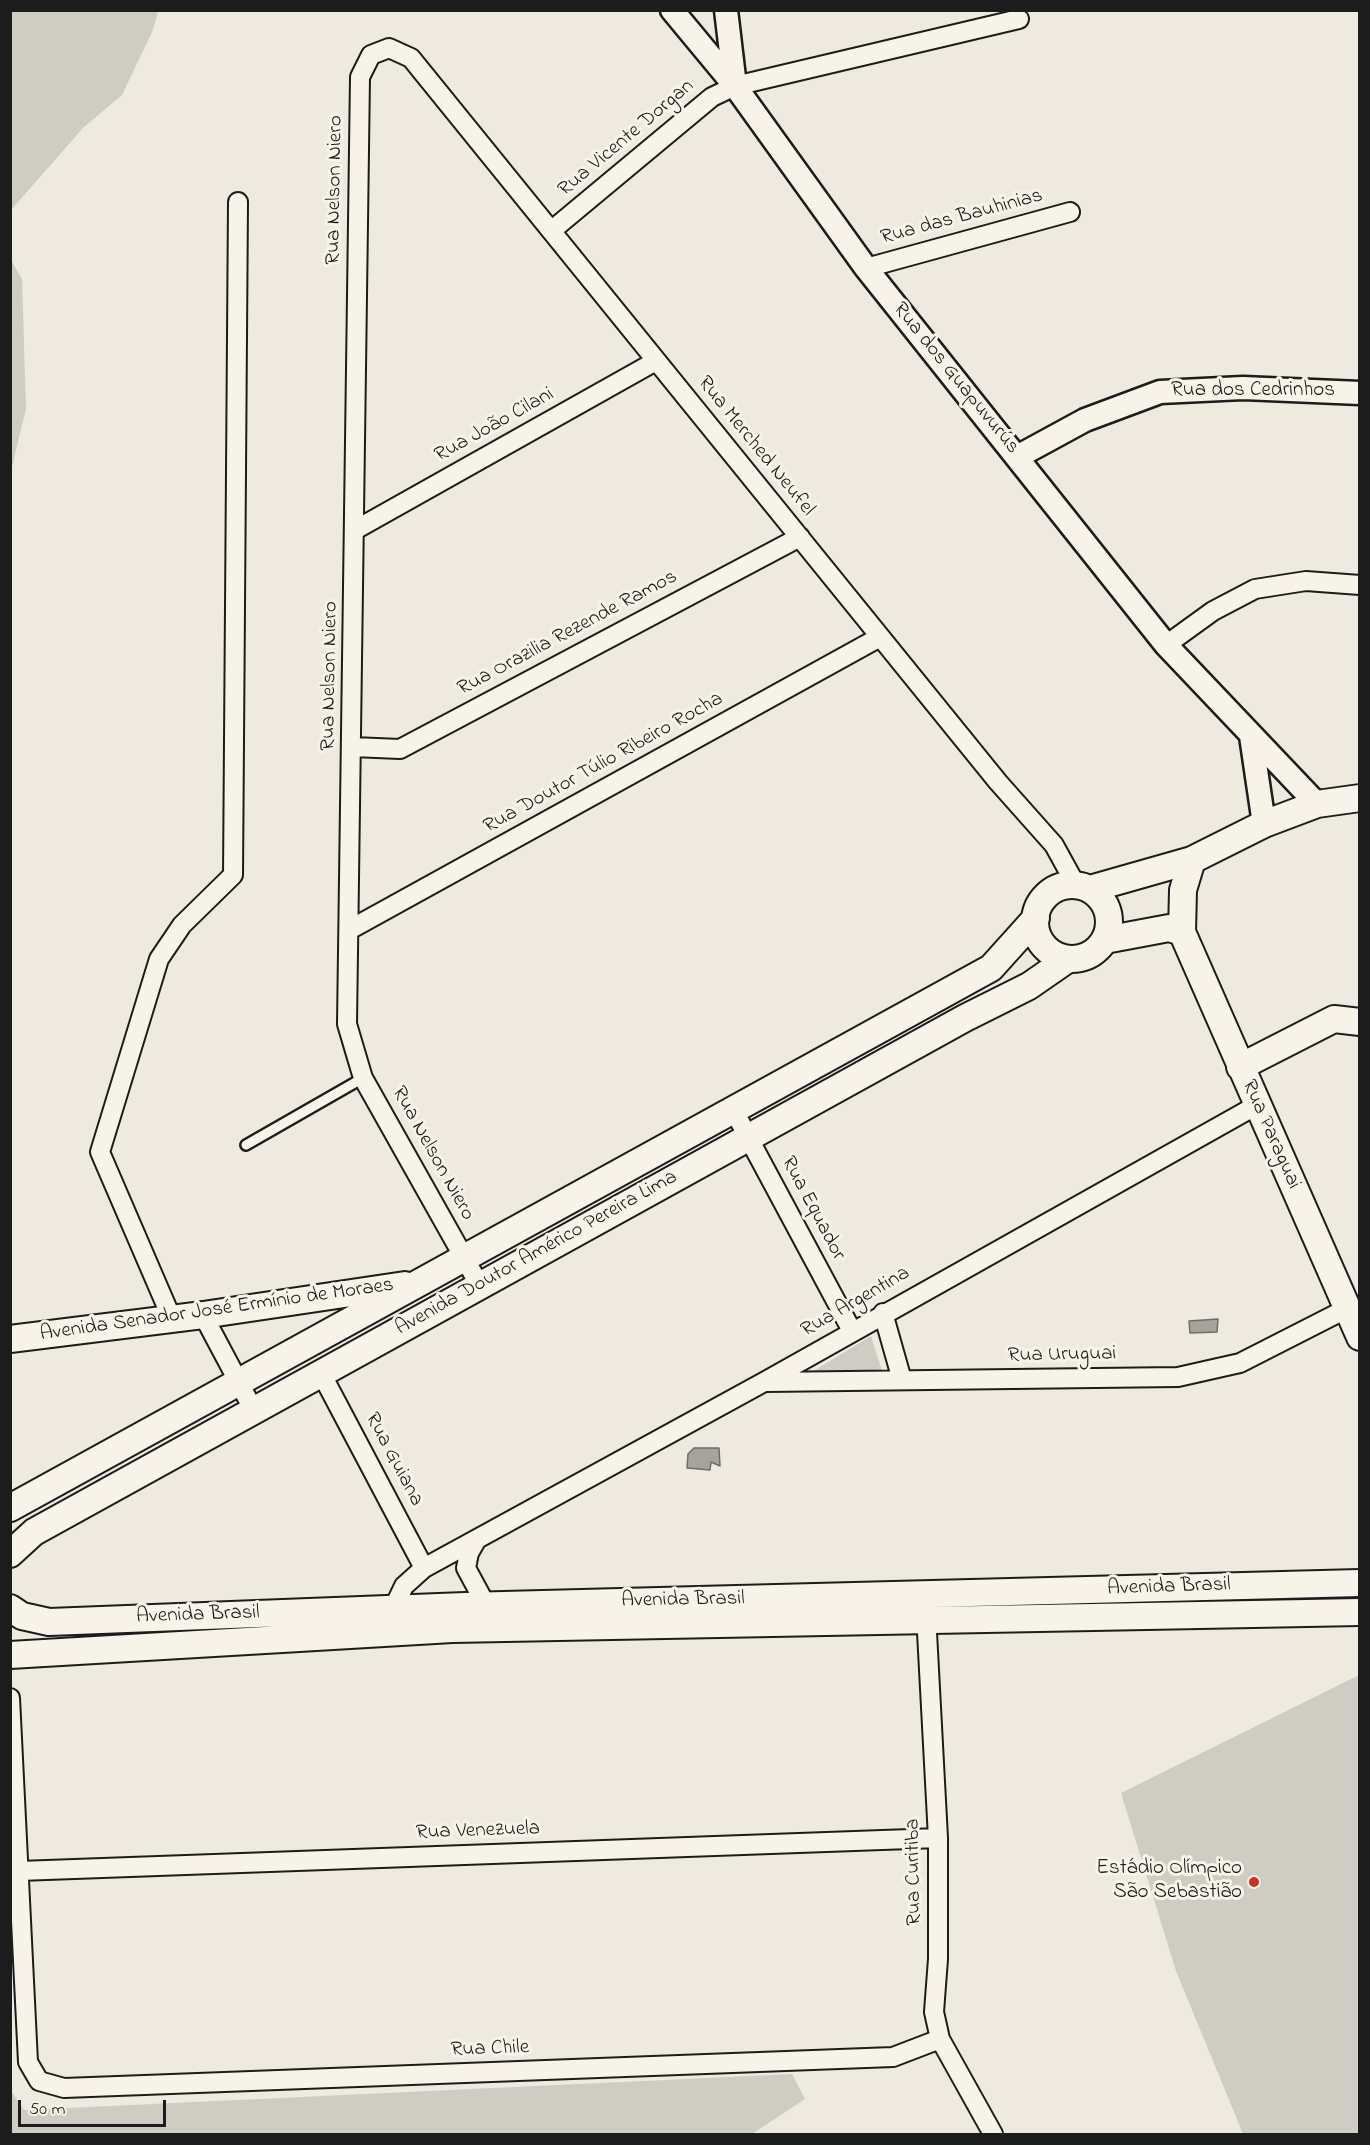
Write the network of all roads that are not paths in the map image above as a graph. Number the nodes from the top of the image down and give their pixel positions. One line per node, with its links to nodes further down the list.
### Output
1 (672, 10): 5 (street, Rua dos Guapuvurús)
2 (726, 10): 5 (street)
3 (1019, 19): 5 (street, Rua Vicente Dorgan)
4 (389, 48): 8 (street, Rua Merched Neufel); 13 (street, Rua Nelson Niero)
5 (735, 86): 8 (street, Rua Vicente Dorgan); 9 (street, Rua dos Guapuvurús)
6 (238, 202): 43 (street)
7 (1070, 212): 9 (street, Rua das Bauhinias)
8 (551, 231): 10 (street, Rua Merched Neufel)
9 (866, 268): 12 (street, Rua dos Guapuvurús)
10 (656, 361): 13 (street, Rua João Cilani); 14 (street, Rua Merched Neufel)
11 (1359, 393): 12 (street, Rua dos Cedrinhos)
12 (1017, 457): 17 (street, Rua dos Guapuvurús)
13 (355, 530): 19 (street, Rua Nelson Niero)
14 (800, 537): 16 (street, Rua Merched Neufel); 19 (street, Rua Orazilia Rezende Ramos)
15 (1359, 585): 17 (street)
16 (880, 637): 24 (street, Rua Merched Neufel); 26 (street, Rua Doutor Túlio Ribeiro Rocha)
17 (1166, 645): 18 (street, Rua dos Guapuvurús)
18 (1251, 736): 21 (street, Rua dos Guapuvurús); 22 (street)
19 (353, 747): 26 (street, Rua Nelson Niero)
20 (1359, 798): 21 (main road)
21 (1317, 804): 22 (main road)
22 (1264, 824): 23 (main road)
23 (1192, 860): 24 (main road); 27 (main road, Rua Paraguai)
24 (1083, 887): 25 (main road); 28 (main road)
25 (1036, 918): 29 (main road); 34 (main road, Avenida Doutor Américo Pereira Lima)
26 (349, 930): 32 (street, Rua Nelson Niero)
27 (1182, 932): 28 (main road); 31 (main road, Rua Paraguai)
28 (1105, 940): 29 (main road)
29 (1068, 959): 35 (main road, Avenida Doutor Américo Pereira Lima)
30 (1359, 1022): 31 (main road)
31 (1240, 1067): 33 (main road, Rua Paraguai)
32 (363, 1078): 36 (lane); 37 (street, Rua Nelson Niero)
33 (1257, 1105): 40 (main road, Rua Paraguai); 41 (street, Rua Argentina)
34 (733, 1109): 35 (street, Rua Equador); 37 (main road, Avenida Doutor Américo Pereira Lima)
35 (748, 1137): 39 (main road, Avenida Doutor Américo Pereira Lima); 44 (street, Rua Equador)
36 (246, 1145)
37 (465, 1260): 38 (main road, Avenida Doutor Américo Pereira Lima); 39 (street, Rua Nelson Niero)
38 (423, 1283): 42 (main road, Avenida Senador José Ermínio de Moraes); 50 (main road, Avenida Doutor Américo Pereira Lima)
39 (480, 1286): 47 (main road, Avenida Doutor Américo Pereira Lima)
40 (1353, 1306): 45 (main road, Rua Paraguai); 48 (street, Rua Uruguai)
41 (883, 1313): 44 (street, Rua Argentina); 48 (street)
42 (203, 1315): 43 (main road, Avenida Senador José Ermínio de Moraes); 50 (street)
43 (172, 1319): 46 (main road, Avenida Senador José Ermínio de Moraes)
44 (852, 1331): 49 (street, Rua Argentina)
45 (1359, 1337)
46 (10, 1339)
47 (321, 1373): 51 (main road, Avenida Doutor Américo Pereira Lima); 58 (street, Rua Guiana)
48 (902, 1380): 49 (street, Rua Uruguai)
49 (764, 1382): 56 (street, Rua Argentina)
50 (240, 1384): 51 (street); 52 (main road, Avenida Doutor Américo Pereira Lima)
51 (254, 1411): 53 (main road, Avenida Doutor Américo Pereira Lima)
52 (158, 1429): 53 (main road); 54 (main road, Avenida Doutor Américo Pereira Lima)
53 (172, 1456): 54 (main road, Avenida Doutor Américo Pereira Lima)
54 (92, 1483): 55 (main road, Avenida Doutor Américo Pereira Lima); 57 (main road, Avenida Doutor Américo Pereira Lima)
55 (10, 1508)
56 (477, 1539): 58 (street, Rua Argentina); 61 (street)
57 (10, 1554)
58 (424, 1568): 65 (street, Rua Argentina)
59 (1359, 1583): 60 (main road, Avenida Brasil)
60 (925, 1595): 61 (main road, Avenida Brasil); 66 (street, Rua Curitiba)
61 (486, 1605): 65 (main road, Avenida Brasil)
62 (10, 1608): 64 (main road, Avenida Brasil)
63 (1359, 1612): 66 (main road, Avenida Brasil)
64 (200, 1616): 65 (main road, Avenida Brasil); 67 (main road)
65 (393, 1620): 66 (main road, Avenida Brasil); 67 (main road, Avenida Brasil)
66 (927, 1620): 70 (street, Rua Curitiba)
67 (198, 1644): 68 (main road, Avenida Brasil)
68 (10, 1655)
69 (10, 1698): 71 (street)
70 (938, 1838): 71 (street, Rua Venezuela); 73 (street, Rua Curitiba)
71 (19, 1871): 72 (street)
72 (16, 1922): 73 (street, Rua Chile)
73 (940, 2039): 74 (street, Rua Curitiba)
74 (986, 2132)

